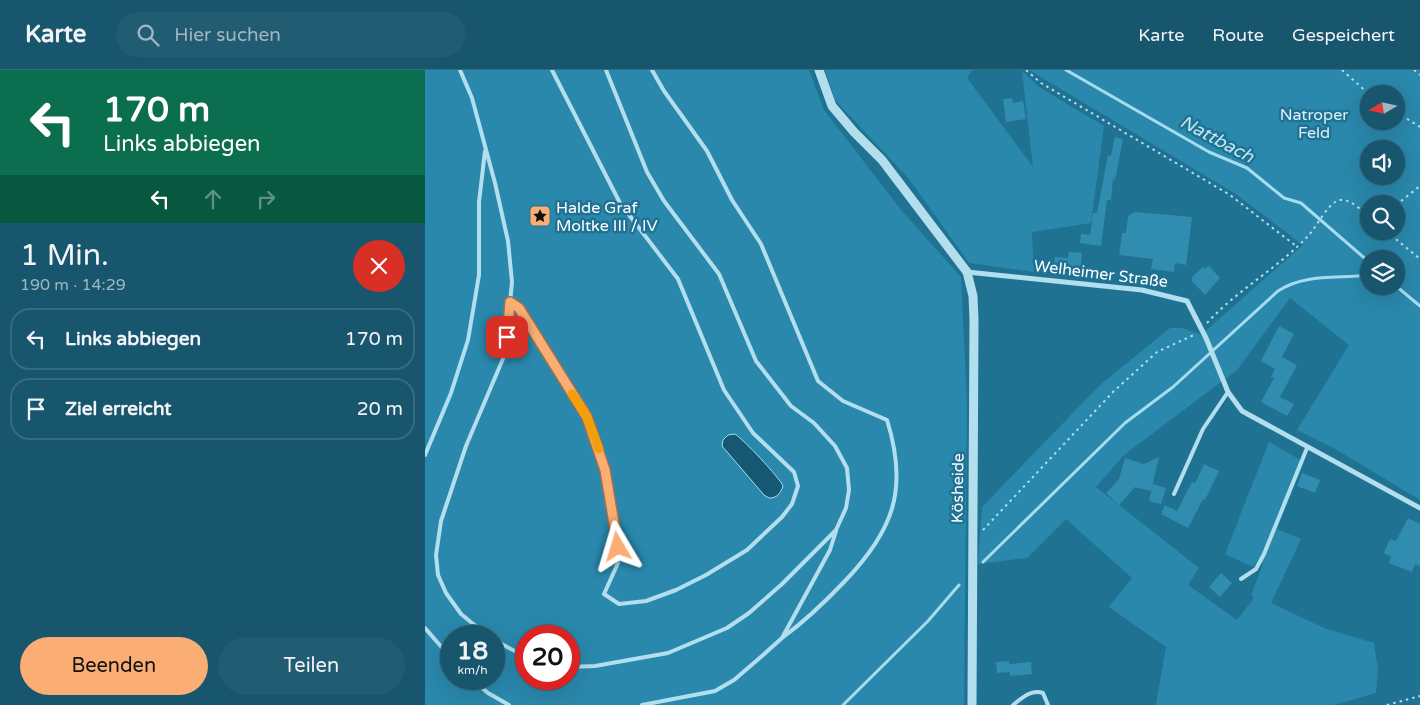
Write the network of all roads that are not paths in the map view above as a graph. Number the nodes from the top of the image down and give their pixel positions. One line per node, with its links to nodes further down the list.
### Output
1 (460, 70): 6 (lane)
2 (552, 70): 8 (lane)
3 (606, 70): 14 (lane)
4 (652, 70): 18 (lane)
5 (819, 70): 7 (street)
6 (486, 148): 8 (lane); 11 (lane)
7 (967, 272): 9 (street, Welheimer Straße); 24 (street, Kösheide)
8 (510, 302): 16 (lane)
9 (1228, 392): 10 (street, Welheimer Straße); 12 (lane)
10 (1307, 448): 13 (street, Welheimer Straße); 15 (lane)
11 (425, 455)
12 (1174, 494)
13 (1420, 508)
14 (836, 530): 18 (lane); 20 (lane)
15 (1241, 579)
16 (474, 625)
17 (425, 628): 19 (lane)
18 (782, 638): 23 (lane)
19 (440, 645)
20 (580, 667)
21 (485, 690): 22 (lane)
22 (509, 705)
23 (642, 705)
24 (972, 705)
25 (1013, 705): 26 (lane)
26 (1048, 705)

